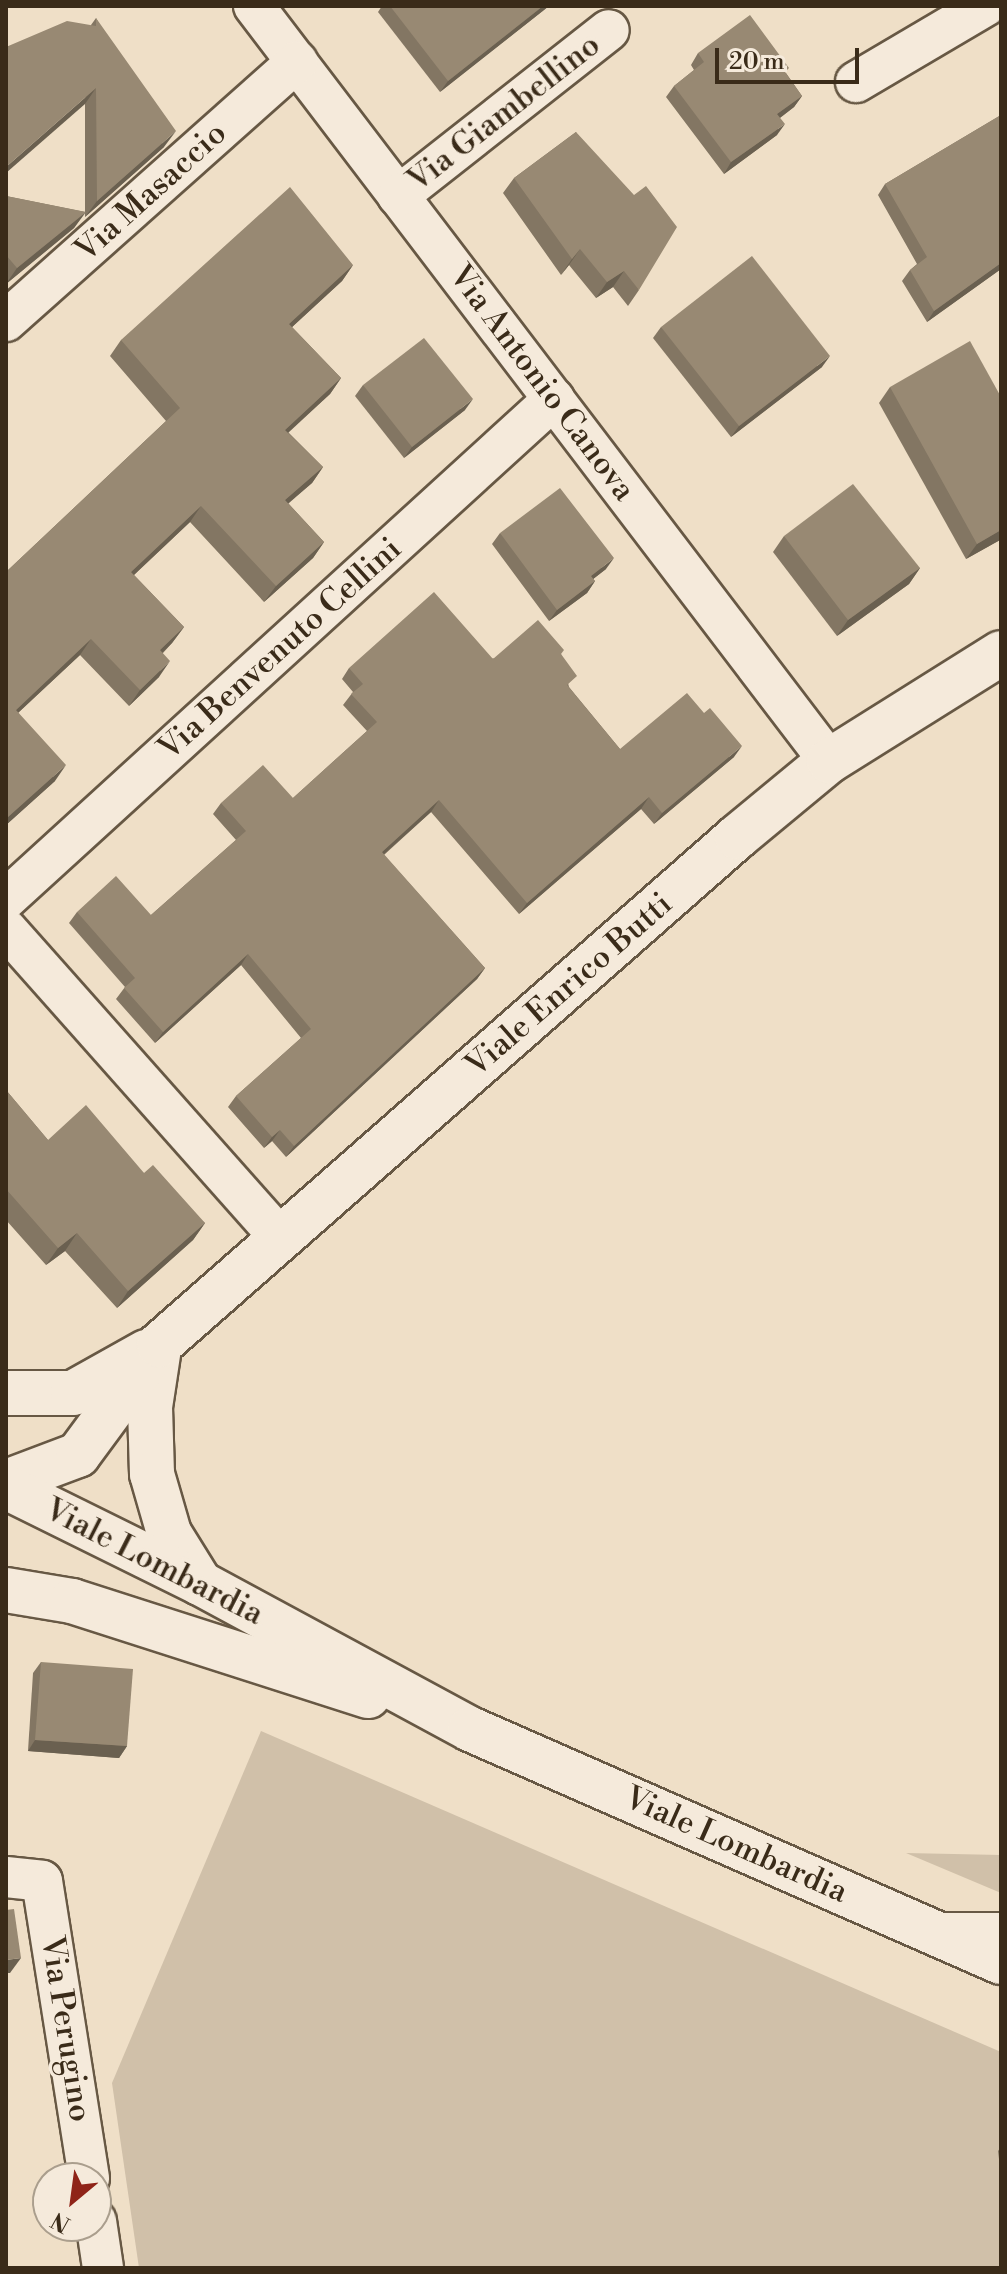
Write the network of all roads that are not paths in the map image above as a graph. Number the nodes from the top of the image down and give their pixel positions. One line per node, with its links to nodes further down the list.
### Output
1 (254, 6): 4 (street, Via Antonio Canova)
2 (985, 6): 5 (street)
3 (609, 30): 6 (street, Via Giambellino)
4 (297, 62): 6 (street, Via Antonio Canova); 7 (street, Via Masaccio)
5 (856, 82)
6 (398, 196): 8 (street, Via Antonio Canova)
7 (6, 321)
8 (554, 399): 10 (street, Via Antonio Canova); 11 (street, Via Benvenuto Cellini)
9 (1001, 653): 10 (street, Viale Enrico Butti)
10 (829, 761): 13 (street, Viale Enrico Butti)
11 (6, 899)
12 (6, 929): 13 (street)
13 (281, 1239): 14 (street, Viale Enrico Butti)
14 (159, 1345): 15 (street); 16 (street); 17 (street)
15 (6, 1393)
16 (6, 1485): 17 (street, Viale Lombardia)
17 (200, 1583): 19 (street, Viale Lombardia)
18 (6, 1590): 19 (street, Viale Lombardia)
19 (470, 1729): 21 (street, Viale Lombardia)
20 (24, 1879): 24 (street, Via Perugino)
21 (935, 1933): 22 (street); 23 (street, Viale Lombardia)
22 (1001, 1933)
23 (1001, 1962)
24 (86, 2162)
25 (99, 2242): 26 (street)
26 (103, 2268)

